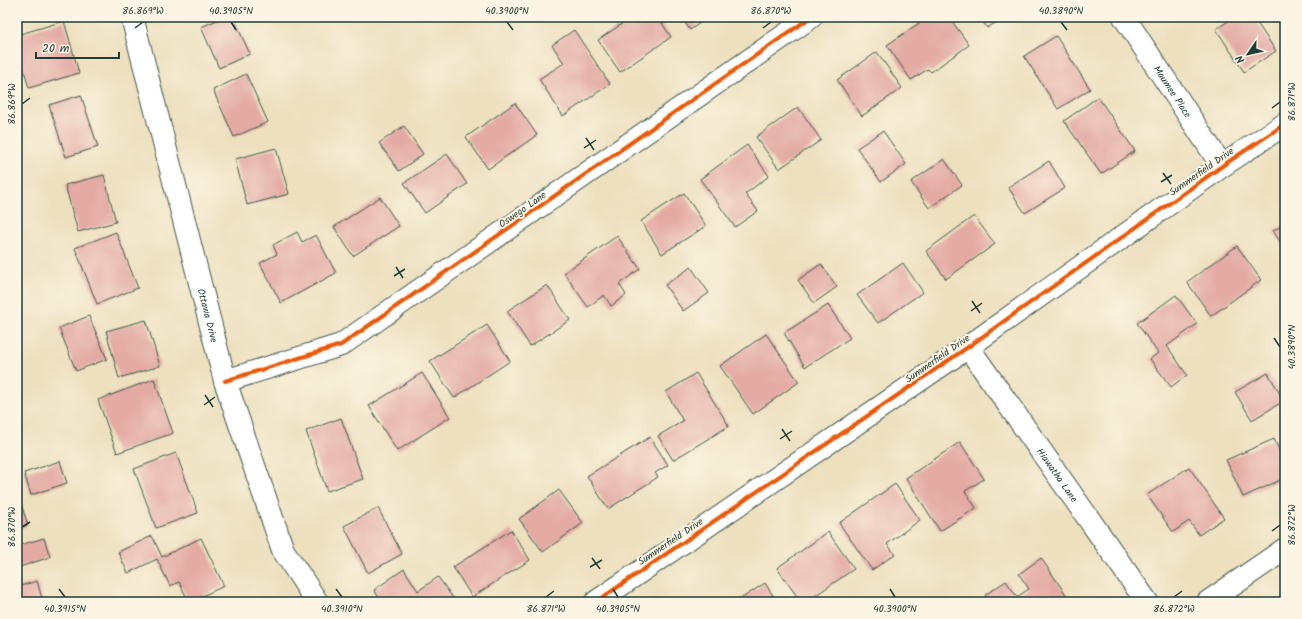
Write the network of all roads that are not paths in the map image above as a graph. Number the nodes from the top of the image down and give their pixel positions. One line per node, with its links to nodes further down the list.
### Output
1 (132, 17): 7 (street, Ottawa Drive)
2 (811, 17): 7 (street, Oswego Lane)
3 (1124, 17): 5 (street, Maumee Place)
4 (1285, 124): 5 (street, Summerfield Drive)
5 (1222, 166): 6 (street, Summerfield Drive)
6 (968, 347): 10 (street, Summerfield Drive); 11 (street, Hiawatha Lane)
7 (225, 381): 9 (street, Ottawa Drive)
8 (1285, 549): 12 (street)
9 (316, 602)
10 (596, 602)
11 (1147, 602)
12 (1208, 602)

